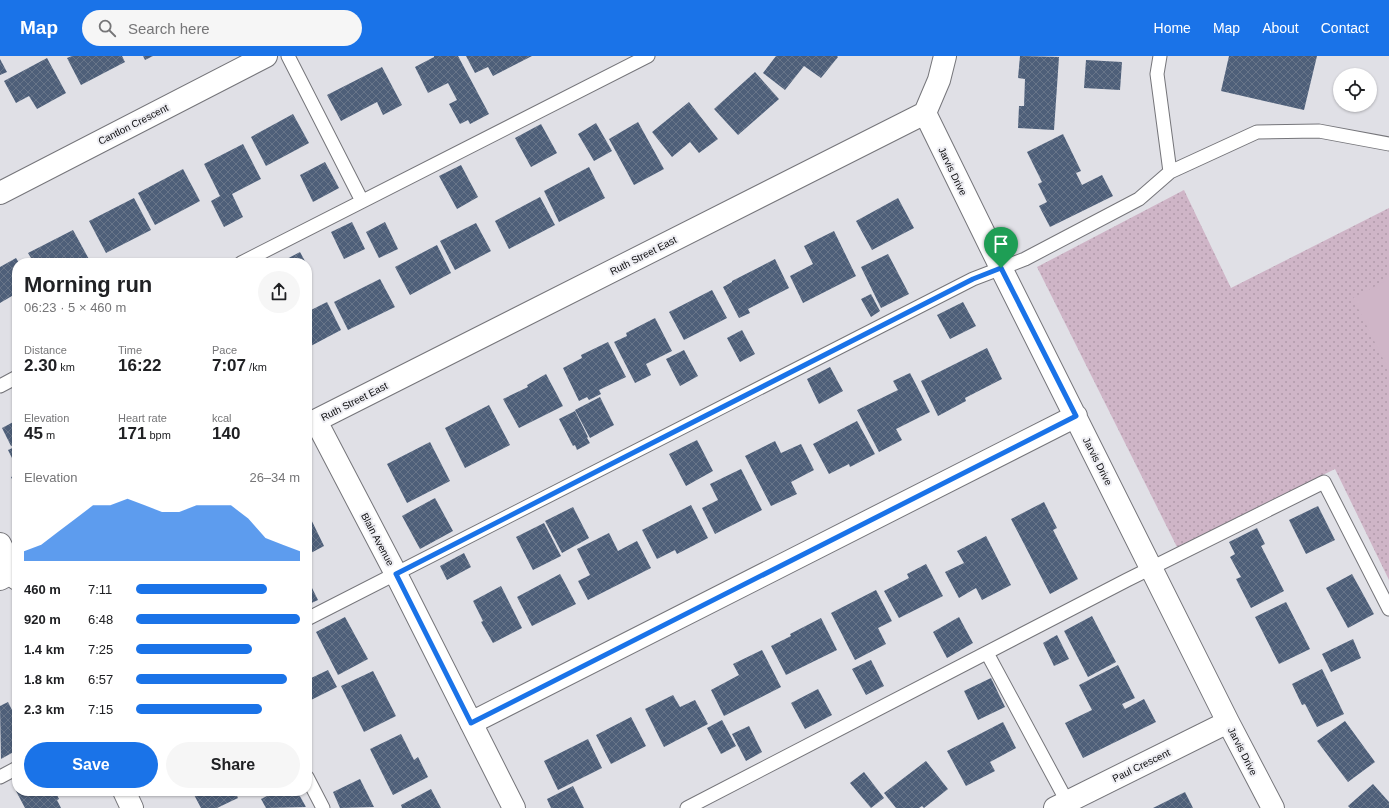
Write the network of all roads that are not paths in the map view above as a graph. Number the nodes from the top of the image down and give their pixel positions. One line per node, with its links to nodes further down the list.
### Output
1 (266, 56): 9 (street, Cantlon Crescent)
2 (288, 56): 10 (lane)
3 (648, 56): 10 (lane)
4 (945, 56): 6 (street)
5 (1160, 56): 8 (lane)
6 (925, 113): 12 (street, Jarvis Drive); 16 (street, Ruth Street East)
7 (1389, 144): 8 (lane)
8 (1170, 172): 12 (lane)
9 (0, 193)
10 (362, 201): 11 (lane)
11 (251, 258)
12 (1001, 268): 15 (street, Jarvis Drive); 20 (lane)
13 (12, 380): 14 (lane)
14 (0, 386)
15 (1076, 416): 19 (street, Jarvis Drive); 26 (street)
16 (312, 422)
17 (312, 425): 20 (street, Blain Avenue)
18 (0, 544): 21 (street)
19 (1152, 568): 22 (lane); 24 (lane); 25 (street, Jarvis Drive)
20 (396, 574): 23 (lane); 26 (street, Blain Avenue)
21 (12, 575)
22 (1389, 608)
23 (312, 616)
24 (987, 654): 31 (lane); 32 (lane)
25 (1228, 722): 32 (street, Paul Crescent); 36 (street, Jarvis Drive)
26 (471, 723): 35 (street, Blain Avenue)
27 (12, 771): 28 (lane)
28 (0, 777)
29 (312, 787): 34 (lane)
30 (126, 796): 33 (street)
31 (695, 806)
32 (1064, 806)
33 (132, 808)
34 (323, 808)
35 (514, 808)
36 (1273, 808)

